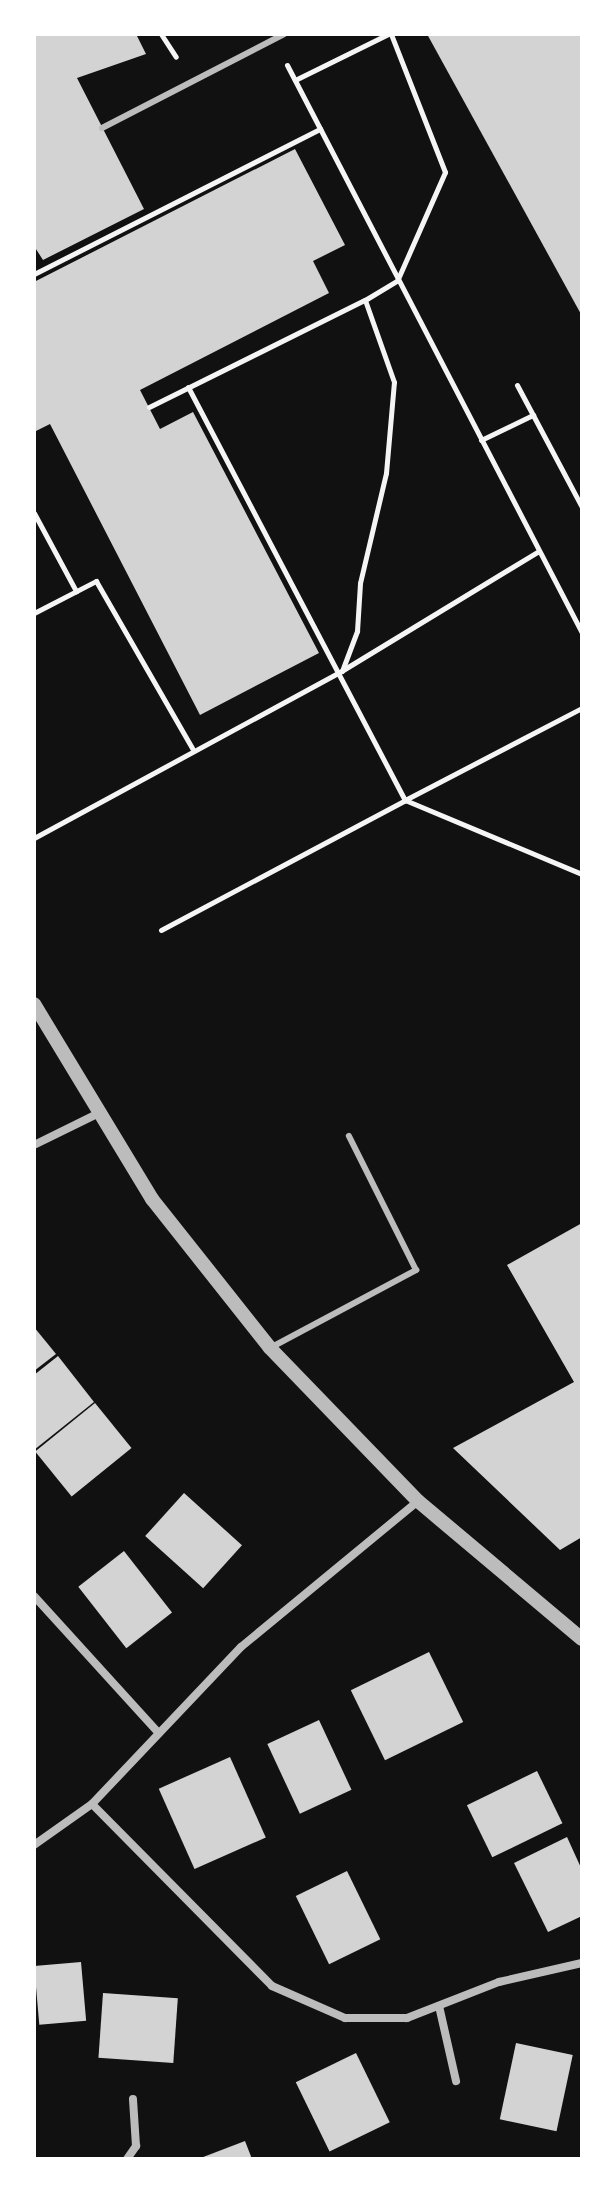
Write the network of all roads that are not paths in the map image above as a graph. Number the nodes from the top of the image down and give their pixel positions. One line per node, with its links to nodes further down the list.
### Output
1 (284, 34): 2 (lane)
2 (102, 128)
3 (34, 1004): 4 (street)
4 (97, 1114): 6 (street); 7 (street)
5 (349, 1136): 7 (lane)
6 (34, 1145)
7 (270, 1348): 8 (street)
8 (418, 1501): 10 (street); 11 (street)
9 (34, 1596): 11 (street)
10 (582, 1639)
11 (157, 1731): 12 (street)
12 (92, 1804): 13 (street); 15 (street)
13 (34, 1845)
14 (582, 1963): 15 (street)
15 (439, 2006): 16 (street)
16 (456, 2081)
17 (133, 2099): 18 (street)
18 (127, 2159)

